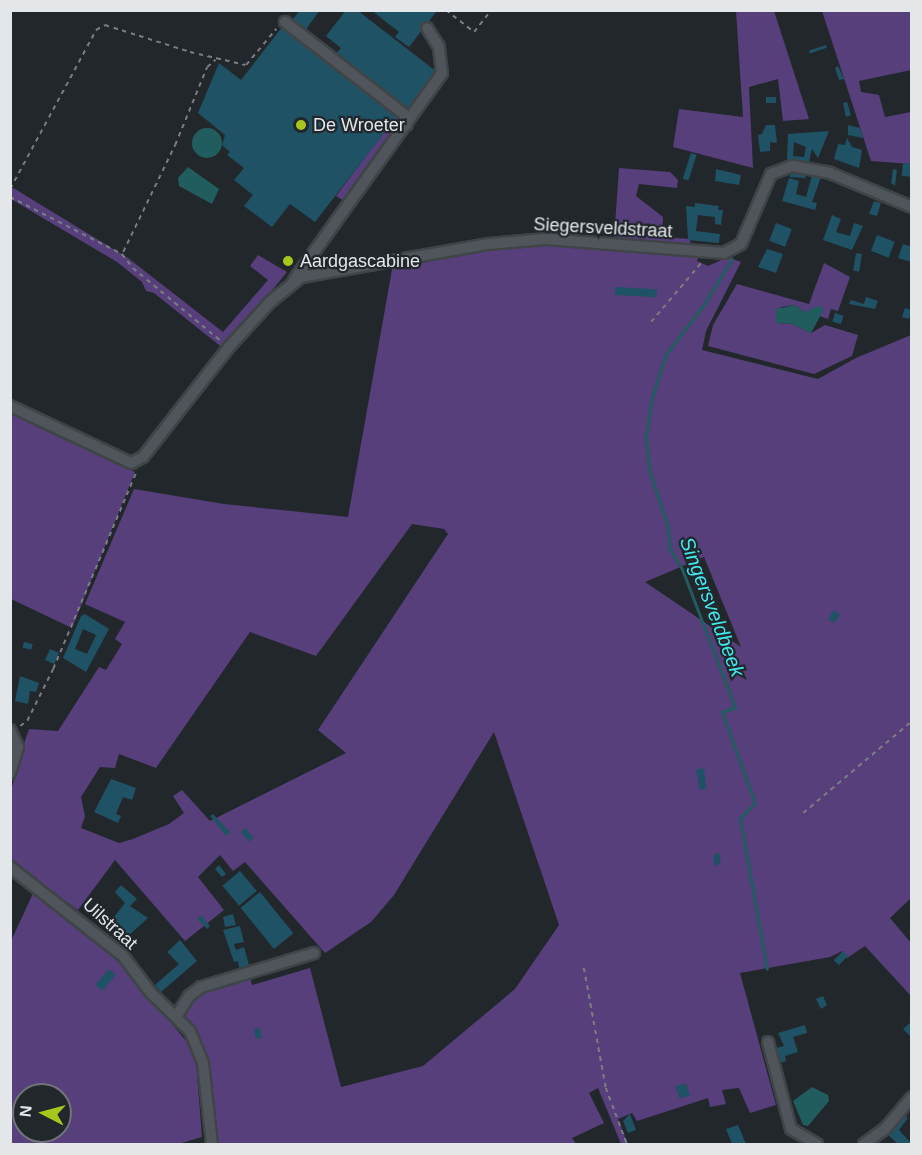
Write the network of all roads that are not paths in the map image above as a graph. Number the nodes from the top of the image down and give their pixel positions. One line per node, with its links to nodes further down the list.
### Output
1 (281, 25): 3 (street)
2 (427, 28): 3 (street)
3 (407, 126): 5 (street)
4 (912, 207): 5 (street, Siegersveldstraat)
5 (294, 280): 6 (street)
6 (10, 406)
7 (11, 731): 8 (street)
8 (10, 774)
9 (10, 867): 11 (street, Uilstraat)
10 (314, 953): 11 (street)
11 (176, 1017): 14 (street, Uilstraat)
12 (768, 1042): 15 (street)
13 (912, 1097): 16 (street)
14 (212, 1144)
15 (817, 1144)
16 (864, 1144)

